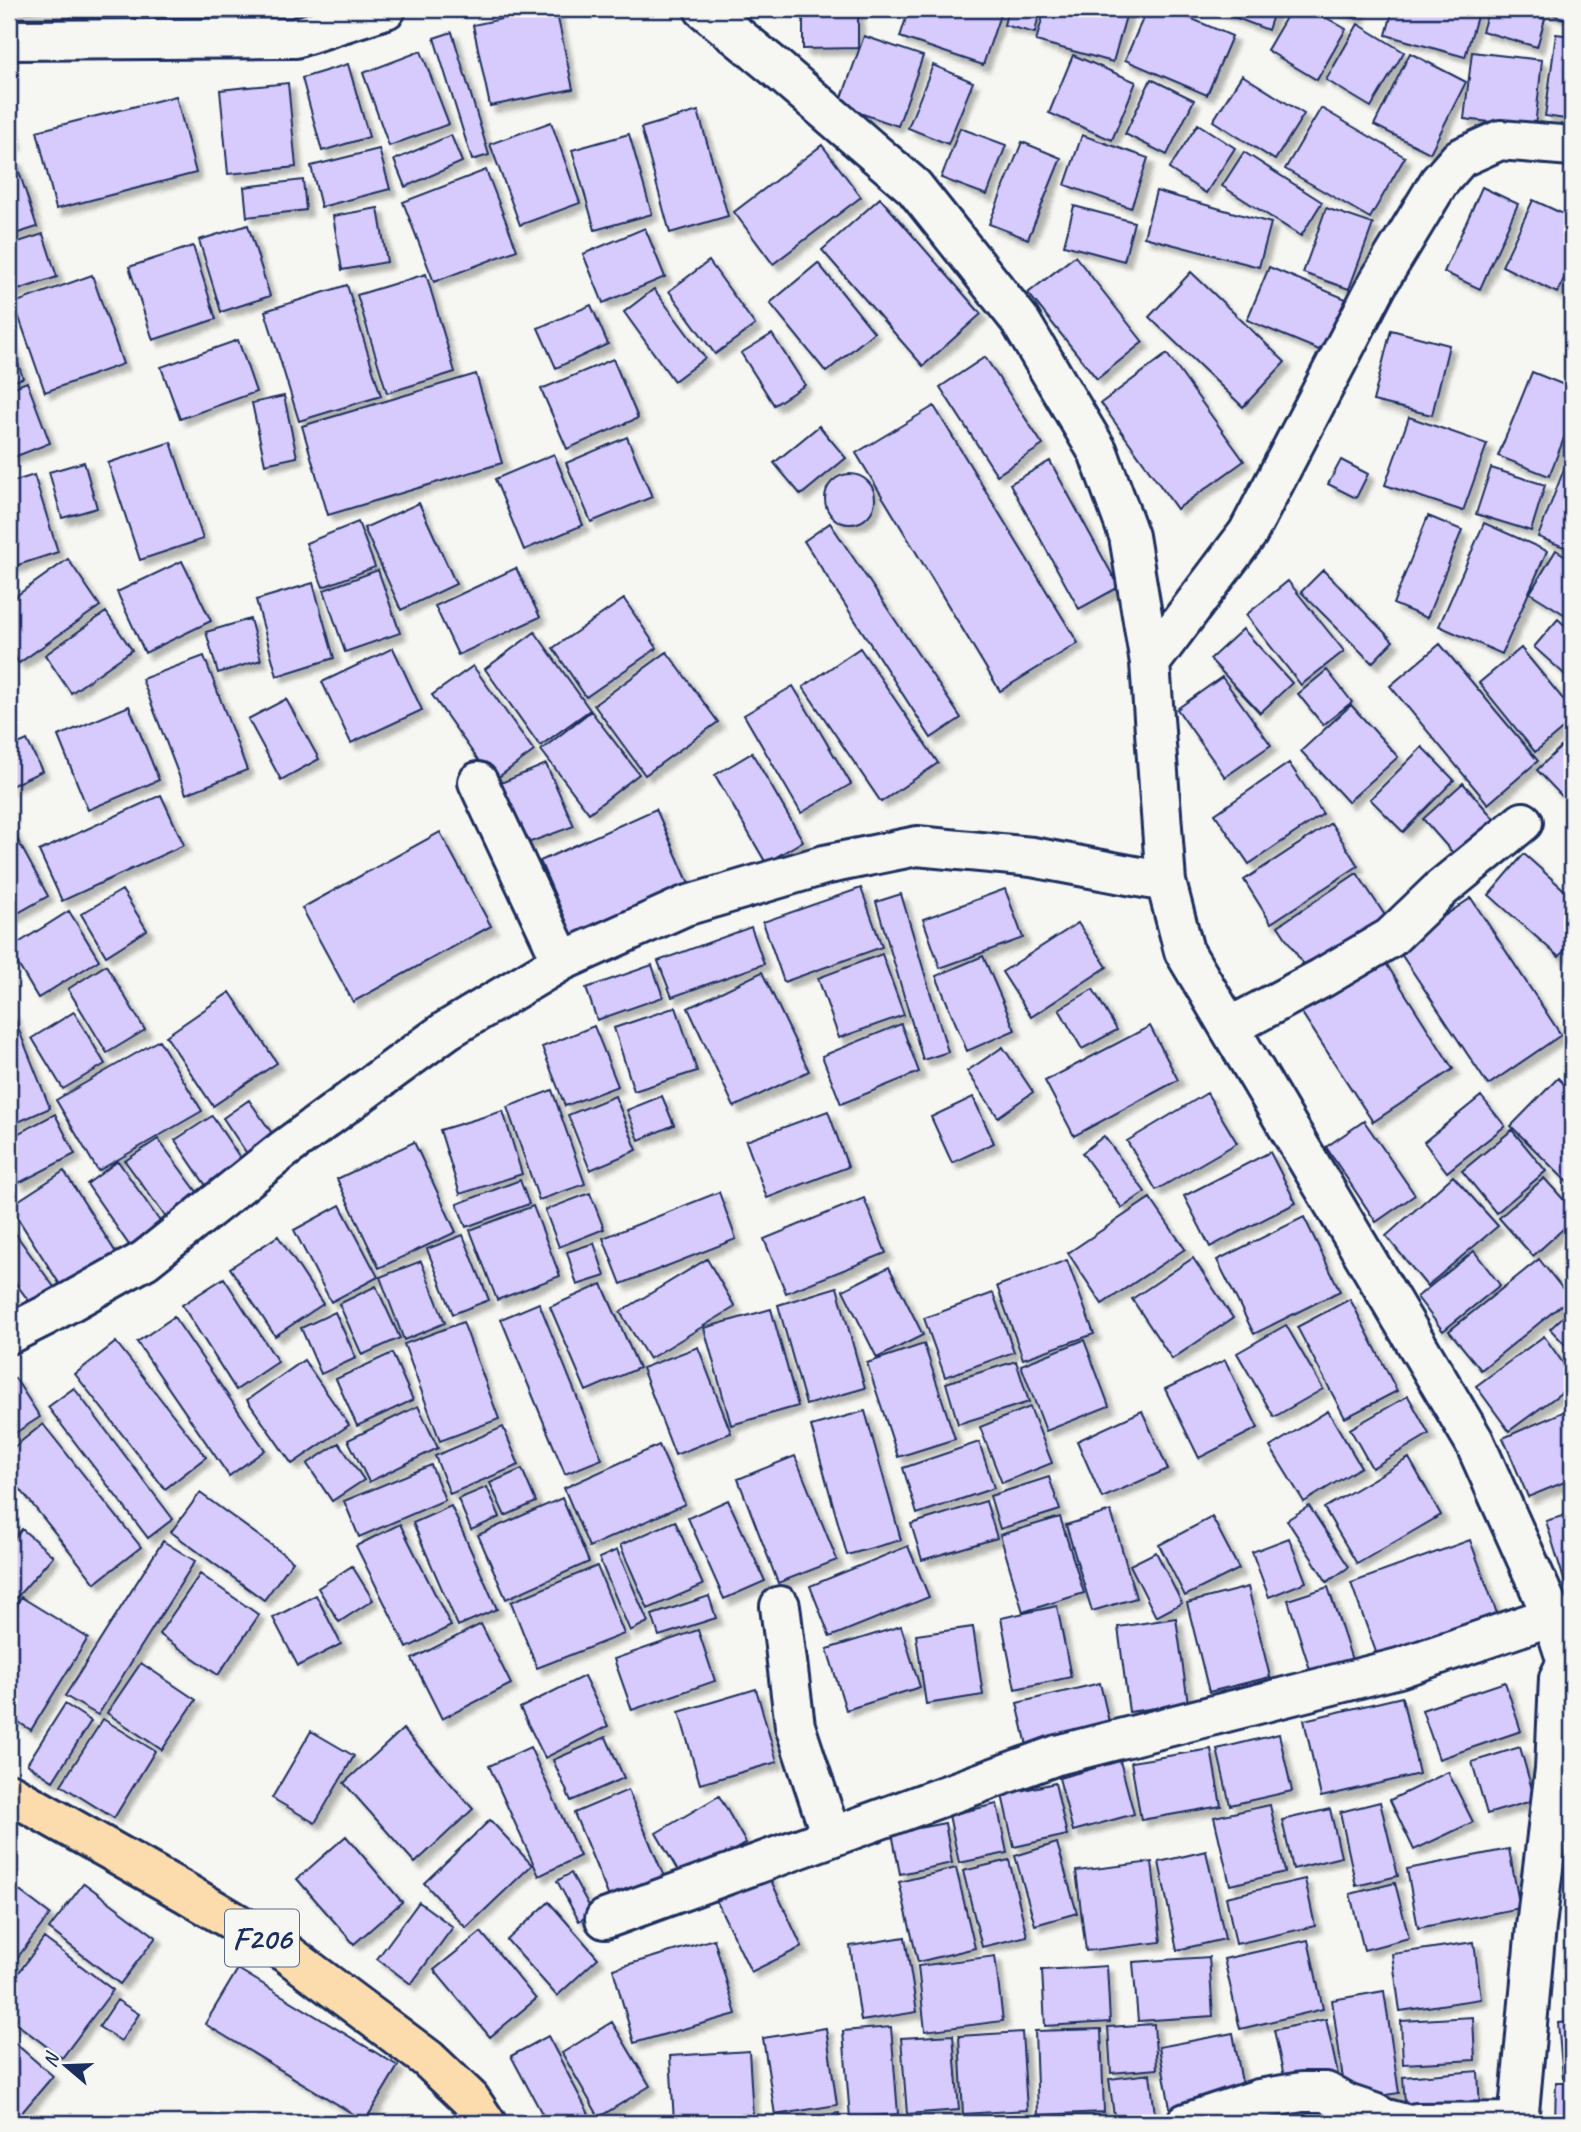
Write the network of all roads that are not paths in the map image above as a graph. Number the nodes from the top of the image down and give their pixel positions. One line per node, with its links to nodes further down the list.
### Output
1 (386, 9): 3 (street)
2 (704, 9): 5 (street)
3 (9, 40)
4 (1572, 146): 5 (street)
5 (1150, 663): 8 (street)
6 (478, 782): 9 (street)
7 (1523, 822): 10 (street)
8 (1166, 882): 9 (street); 10 (street)
9 (562, 961): 11 (street)
10 (1230, 1027): 13 (street)
11 (9, 1334)
12 (780, 1606): 16 (street)
13 (1552, 1616): 14 (street); 16 (street)
14 (1570, 1661): 22 (street)
15 (9, 1793): 18 (main road, F206)
16 (831, 1836): 17 (street)
17 (605, 1919)
18 (486, 2123)
19 (1186, 2123): 20 (street)
20 (1402, 2123)
21 (1416, 2123): 22 (street)
22 (1518, 2123)

